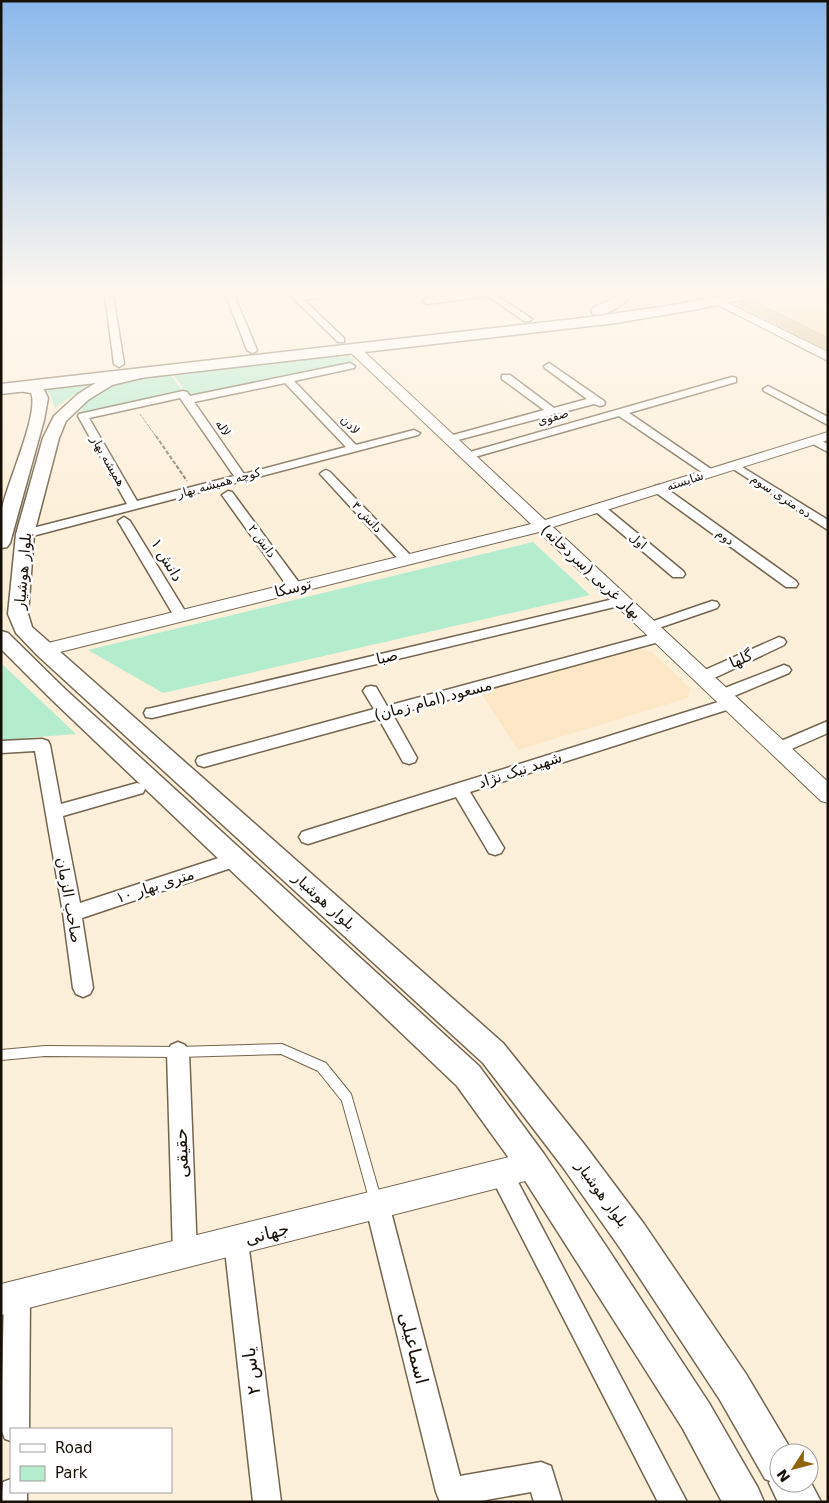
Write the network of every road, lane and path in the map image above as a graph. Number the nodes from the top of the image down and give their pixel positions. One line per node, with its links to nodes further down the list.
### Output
1 (109, 365): 7 (main road)
2 (196, 365): 6 (main road)
3 (369, 365): 21 (street, بهار غربی (سردخانه))
4 (350, 366): 9 (street)
5 (549, 366): 15 (street)
6 (152, 371): 11 (main road); 17 (main road, بلوار هوشیار)
7 (1, 377)
8 (506, 377): 15 (street)
9 (286, 378): 13 (street); 23 (street, لادن)
10 (732, 380): 16 (street, صفوی)
11 (9, 388): 17 (main road, بلوار هوشیار)
12 (768, 389): 18 (street)
13 (186, 397): 14 (street); 29 (street, لاله)
14 (134, 405): 17 (street); 31 (path)
15 (552, 411): 21 (street)
16 (621, 412): 25 (street, صفوی); 27 (street)
17 (60, 419): 33 (street, همیشه بهار); 38 (main road, بلوار هوشیار)
18 (828, 422)
19 (414, 433): 23 (street, کوچه همیشه بهار)
20 (828, 436): 22 (street, شایسته)
21 (450, 439): 25 (street, بهار غربی (سردخانه))
22 (813, 440): 24 (street); 26 (street, شایسته)
23 (354, 449): 29 (street, کوچه همیشه بهار)
24 (828, 449)
25 (467, 456): 36 (street, بهار غربی (سردخانه))
26 (734, 466): 27 (street, شایسته); 37 (street, ده متری سوم)
27 (710, 473): 30 (street, شایسته)
28 (326, 474): 39 (street, دانش ۳)
29 (241, 478): 31 (street, کوچه همیشه بهار)
30 (659, 489): 34 (street, شایسته); 41 (street, دوم)
31 (194, 490): 33 (street, کوچه همیشه بهار)
32 (228, 495): 42 (street, دانش ۲)
33 (134, 506): 38 (street, کوچه همیشه بهار)
34 (599, 508): 36 (street, شایسته); 40 (street, اول)
35 (124, 521): 45 (street, دانش ۱)
36 (542, 526): 39 (street, توسکا); 43 (street, بهار غربی (سردخانه))
37 (828, 526)
38 (13, 538): 49 (main road, بلوار هوشیار)
39 (407, 560): 42 (street, توسکا)
40 (678, 574)
41 (791, 584)
42 (296, 588): 45 (street, توسکا)
43 (622, 601): 46 (street, بهار غربی (سردخانه)); 54 (street, صبا)
44 (712, 605): 46 (street, مسعود (امام زمان))
45 (181, 616): 49 (street, توسکا)
46 (655, 632): 51 (street, بهار غربی (سردخانه)); 55 (street, مسعود (امام زمان))
47 (1, 638): 68 (main road, بلوار هوشیار)
48 (779, 642): 51 (street, گلها)
49 (44, 650): 67 (main road, بلوار هوشیار)
50 (784, 670): 53 (street, شهید نیک نژاد)
51 (703, 676): 53 (street, بهار غربی (سردخانه))
52 (371, 691): 55 (street)
53 (727, 699): 58 (street, بهار غربی (سردخانه)); 62 (street, شهید نیک نژاد)
54 (152, 713)
55 (384, 713): 59 (street); 60 (street, مسعود (امام زمان))
56 (828, 726): 58 (street)
57 (1, 747): 64 (street, صاحب الزمان)
58 (780, 748): 63 (street, بهار غربی (سردخانه))
59 (409, 758)
60 (204, 761)
61 (136, 789): 64 (street)
62 (460, 789): 65 (street, شهید نیک نژاد); 66 (street)
63 (828, 795)
64 (54, 812): 71 (street, صاحب الزمان)
65 (308, 837)
66 (495, 848)
67 (271, 854): 68 (main road); 69 (main road, بلوار هوشیار)
68 (242, 865): 70 (main road, بلوار هوشیار); 71 (street, ۱۰ متری بهار)
69 (312, 891): 70 (main road); 82 (main road, بلوار هوشیار)
70 (286, 906): 75 (main road, بلوار هوشیار)
71 (72, 913): 72 (street, صاحب الزمان)
72 (83, 988)
73 (178, 1052): 74 (lane); 77 (lane); 79 (street, حقیقی)
74 (1, 1056)
75 (533, 1165): 76 (street, جهانی); 86 (main road, بلوار هوشیار)
76 (501, 1173): 77 (street, جهانی); 85 (street)
77 (377, 1204): 78 (street, جهانی); 84 (street, اسماعیلی)
78 (236, 1241): 79 (street, جهانی); 83 (street, یاس ۲)
79 (185, 1254): 80 (street, جهانی)
80 (9, 1298): 81 (street)
81 (15, 1428)
82 (769, 1448)
83 (267, 1502)
84 (548, 1502)
85 (673, 1502)
86 (744, 1502)

